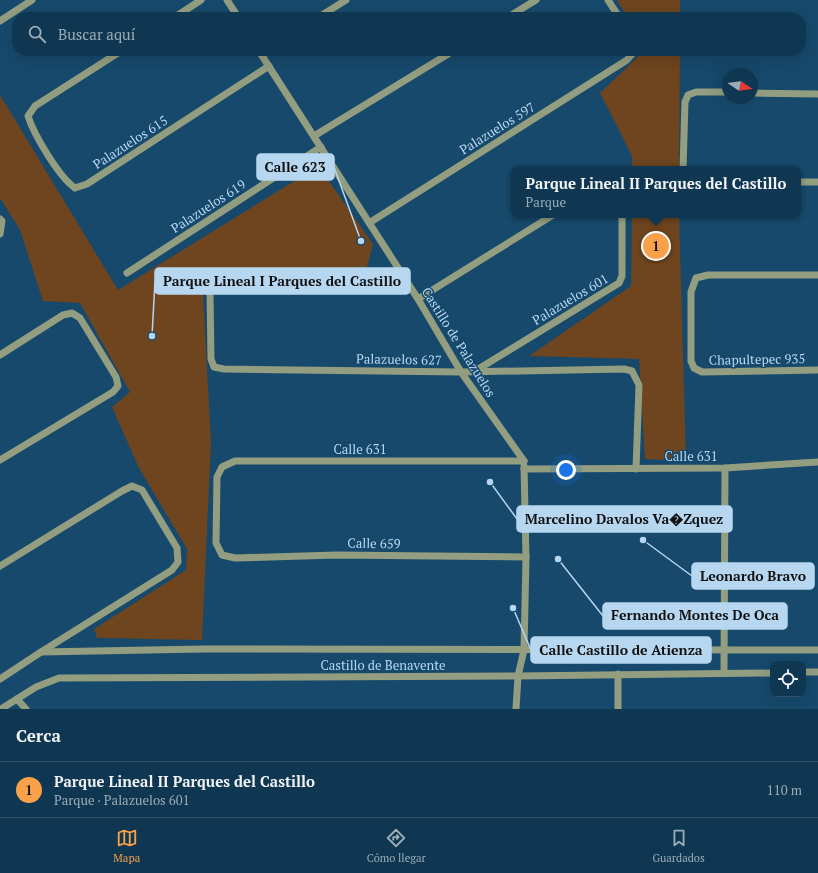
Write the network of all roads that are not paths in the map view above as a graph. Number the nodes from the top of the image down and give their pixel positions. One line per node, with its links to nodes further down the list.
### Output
1 (32, 0): 7 (street)
2 (201, 0): 8 (street)
3 (227, 0): 9 (street)
4 (346, 0): 10 (street)
5 (536, 0): 11 (street)
6 (608, 0): 12 (street)
7 (14, 12)
8 (182, 12)
9 (235, 12)
10 (327, 12)
11 (516, 12)
12 (616, 12)
13 (12, 13): 14 (street)
14 (0, 21)
15 (113, 56): 19 (street, Palazuelos 615)
16 (264, 56): 19 (street, Castillo de Palazuelos)
17 (445, 56): 23 (street)
18 (631, 56): 31 (street, Palazuelos 597)
19 (269, 66): 23 (street, Castillo de Palazuelos)
20 (722, 92): 25 (street)
21 (758, 93): 22 (street)
22 (818, 94)
23 (314, 136): 24 (street, Castillo de Palazuelos)
24 (321, 147): 31 (street, Castillo de Palazuelos); 33 (street, Palazuelos 619)
25 (684, 166)
26 (801, 182): 27 (street)
27 (818, 182)
28 (548, 218): 36 (street)
29 (622, 218): 39 (street, Palazuelos 601)
30 (0, 219): 32 (street)
31 (370, 223): 35 (street, Castillo de Palazuelos)
32 (0, 234)
33 (127, 272)
34 (818, 275): 38 (street, Chapultepec 935)
35 (406, 279): 36 (street, Castillo de Palazuelos); 40 (street, Palazuelos 627)
36 (418, 299): 40 (street, Castillo de Palazuelos)
37 (0, 355): 41 (street)
38 (818, 370)
39 (475, 371): 40 (street, Palazuelos 627); 44 (street, Palazuelos 627)
40 (461, 372): 42 (street, Castillo de Palazuelos)
41 (0, 460)
42 (524, 461): 46 (street); 47 (street, Calle 631)
43 (818, 462): 45 (street)
44 (636, 468): 45 (street, Calle 631); 46 (street, Calle 631)
45 (725, 468): 52 (street, Calle 631)
46 (524, 469): 48 (street)
47 (222, 555): 48 (street, Calle 659)
48 (526, 557): 50 (street)
49 (0, 566): 53 (street)
50 (524, 650): 52 (street, Castillo de Benavente); 53 (street, Castillo de Benavente); 59 (street)
51 (818, 650): 52 (street, Castillo de Benavente)
52 (724, 651): 56 (street, Calle 631)
53 (41, 652): 60 (street)
54 (806, 672): 55 (street)
55 (818, 672)
56 (724, 673): 57 (street, Castillo de Benavente); 58 (street, Castillo de Benavente)
57 (770, 673)
58 (618, 674): 59 (street, Castillo de Benavente); 65 (street)
59 (518, 676): 61 (street, Castillo de Benavente); 64 (street)
60 (0, 679)
61 (18, 699): 62 (street, Castillo de Benavente); 63 (street)
62 (1, 709)
63 (26, 709)
64 (516, 709)
65 (618, 709)

